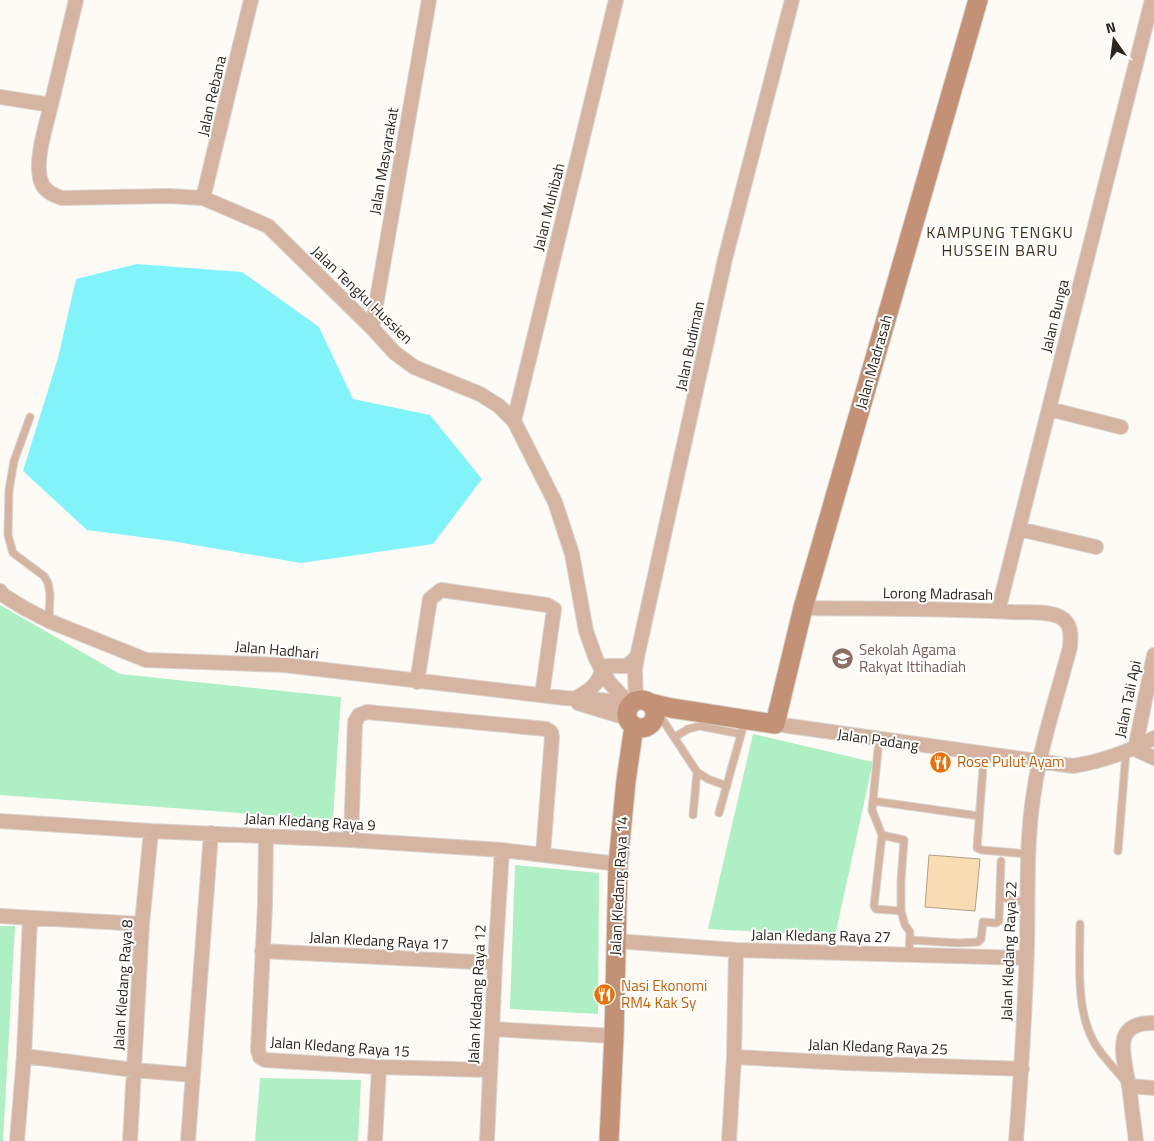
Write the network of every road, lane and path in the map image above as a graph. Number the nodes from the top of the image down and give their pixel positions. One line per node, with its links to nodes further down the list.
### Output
1 (76, 0): 9 (street, Jalan Tengku Hussien)
2 (251, 0): 10 (street, Jalan Rebana)
3 (430, 0): 11 (street, Jalan Masyarakat)
4 (616, 0): 14 (street, Jalan Muhibah)
5 (792, 0): 23 (street, Jalan Budiman)
6 (978, 0): 19 (street, Jalan Madrasah)
7 (1152, 0): 12 (street, Jalan Bunga)
8 (0, 97): 9 (street)
9 (50, 105): 10 (street, Jalan Tengku Hussien)
10 (202, 198): 11 (street, Jalan Tengku Hussien)
11 (372, 328): 14 (street, Jalan Tengku Hussien)
12 (1049, 409): 15 (street); 16 (street, Jalan Bunga)
13 (30, 417): 21 (lane)
14 (514, 421): 24 (street, Jalan Tengku Hussien)
15 (1121, 427)
16 (1019, 528): 17 (street); 20 (street, Jalan Bunga)
17 (1096, 547)
18 (0, 591): 21 (street, Jalan Hadhari)
19 (803, 608): 20 (street, Lorong Madrasah); 29 (street, Jalan Madrasah)
20 (998, 611): 37 (street, Lorong Madrasah)
21 (49, 621): 25 (street, Jalan Hadhari)
22 (1154, 656): 34 (street, Jalan Tali Api)
23 (637, 657): 24 (street); 28 (street, Jalan Budiman)
24 (605, 668): 27 (street); 28 (street)
25 (417, 682): 26 (street, Jalan Hadhari); 26 (street)
26 (542, 695): 27 (street, Jalan Hadhari)
27 (571, 698): 28 (street, Jalan Hadhari)
28 (641, 714): 30 (street, Jalan Padang); 31 (lane); 55 (street, Jalan Kledang Raya 14)
29 (775, 724): 30 (street, Jalan Padang); 33 (street, Jalan Padang)
30 (743, 727): 31 (lane); 39 (lane)
31 (675, 737): 38 (lane)
32 (1154, 738): 34 (street, Jalan Padang)
33 (879, 740): 35 (street, Jalan Padang); 40 (lane)
34 (1130, 750): 36 (street); 37 (street, Jalan Padang); 51 (lane)
35 (984, 754): 37 (street, Jalan Padang); 43 (lane)
36 (1154, 758)
37 (1038, 762): 53 (street, Jalan Kledang Raya 22)
38 (697, 772): 39 (lane); 42 (lane)
39 (726, 786): 41 (lane)
40 (873, 801): 43 (lane); 47 (lane)
41 (719, 813)
42 (693, 815)
43 (979, 816): 53 (lane)
44 (0, 821): 45 (street, Jalan Kledang Raya 9)
45 (151, 831): 46 (street, Jalan Kledang Raya 9); 61 (street, Jalan Kledang Raya 8)
46 (211, 833): 48 (street, Jalan Kledang Raya 9); 79 (street)
47 (882, 835): 58 (lane); 58 (lane)
48 (266, 836): 49 (street, Jalan Kledang Raya 9); 66 (street, Jalan Kledang Raya 15)
49 (351, 840): 50 (street, Jalan Kledang Raya 9); 52 (street)
50 (502, 850): 52 (street, Jalan Kledang Raya 9); 69 (street, Jalan Kledang Raya 12)
51 (1118, 851)
52 (543, 854): 55 (street, Jalan Kledang Raya 9)
53 (1028, 854): 57 (street, Jalan Kledang Raya 22)
54 (1001, 861): 56 (lane)
55 (618, 864): 63 (street, Jalan Kledang Raya 14)
56 (1000, 897): 57 (lane); 64 (lane)
57 (1028, 903): 68 (street, Jalan Kledang Raya 22)
58 (900, 911): 64 (lane)
59 (0, 916): 60 (street)
60 (30, 918): 61 (street); 73 (street)
61 (142, 924): 77 (street, Jalan Kledang Raya 8)
62 (1080, 924): 80 (lane)
63 (616, 940): 65 (street, Jalan Kledang Raya 27); 72 (street, Jalan Kledang Raya 14)
64 (910, 940): 67 (lane)
65 (736, 950): 67 (street, Jalan Kledang Raya 27); 74 (street)
66 (262, 951): 69 (street, Jalan Kledang Raya 17); 75 (street, Jalan Kledang Raya 15)
67 (909, 955): 68 (street, Jalan Kledang Raya 27)
68 (1026, 958): 76 (street, Jalan Kledang Raya 22)
69 (495, 963): 71 (street, Jalan Kledang Raya 12)
70 (1154, 1023): 80 (street)
71 (492, 1029): 72 (street); 78 (street, Jalan Kledang Raya 12)
72 (614, 1036): 87 (street, Jalan Kledang Raya 14)
73 (24, 1056): 77 (street); 82 (street)
74 (734, 1057): 76 (street, Jalan Kledang Raya 25); 88 (street)
75 (379, 1067): 78 (street, Jalan Kledang Raya 15); 85 (street)
76 (1022, 1069): 89 (street, Jalan Kledang Raya 22)
77 (134, 1070): 79 (street); 83 (street, Jalan Kledang Raya 8)
78 (490, 1070): 86 (street, Jalan Kledang Raya 12)
79 (193, 1075): 84 (street)
80 (1129, 1086): 81 (street); 90 (street)
81 (1154, 1088)
82 (17, 1141)
83 (130, 1141)
84 (188, 1141)
85 (375, 1141)
86 (487, 1141)
87 (609, 1141)
88 (729, 1141)
89 (1016, 1141)
90 (1136, 1141)

